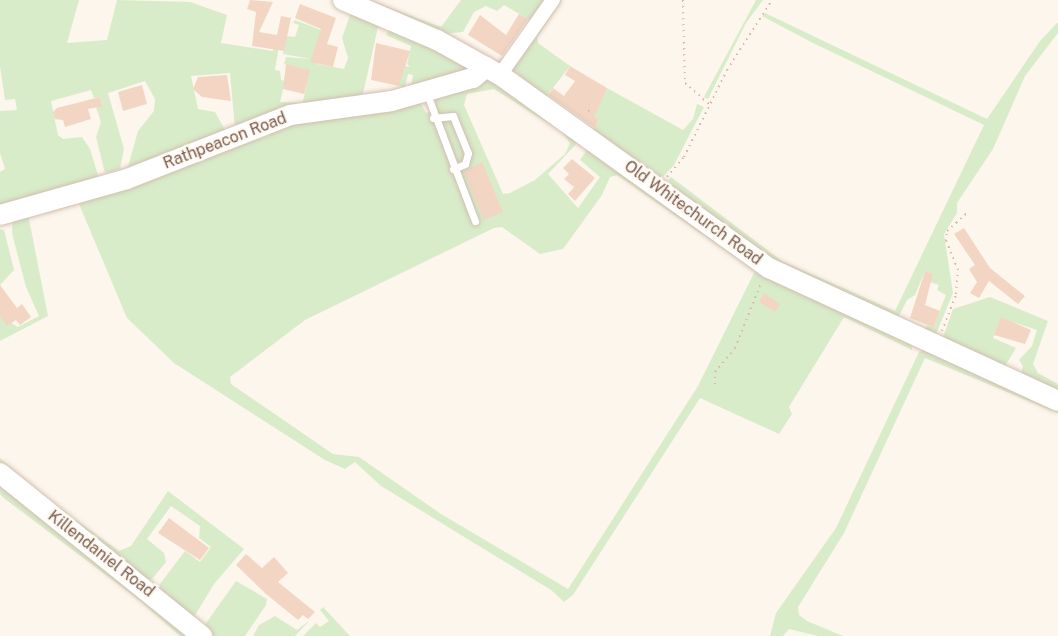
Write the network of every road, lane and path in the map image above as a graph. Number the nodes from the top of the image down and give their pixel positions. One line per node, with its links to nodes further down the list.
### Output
1 (343, 0): 5 (street, Old Whitechurch Road)
2 (553, 0): 5 (street)
3 (683, 0): 7 (path)
4 (772, 0): 7 (path)
5 (493, 71): 6 (street, Rathpeacon Road); 19 (street, Old Whitechurch Road)
6 (426, 92): 10 (lane); 14 (street, Rathpeacon Road)
7 (710, 105): 12 (path)
8 (588, 111): 9 (path)
9 (594, 112)
10 (433, 118): 11 (lane); 11 (lane)
11 (453, 169): 15 (lane)
12 (665, 180)
13 (969, 211): 17 (path)
14 (0, 215)
15 (474, 221)
16 (764, 277): 18 (path)
17 (942, 330)
18 (715, 384)
19 (1058, 401)
20 (0, 473): 21 (street, Killendaniel Road)
21 (202, 636)

